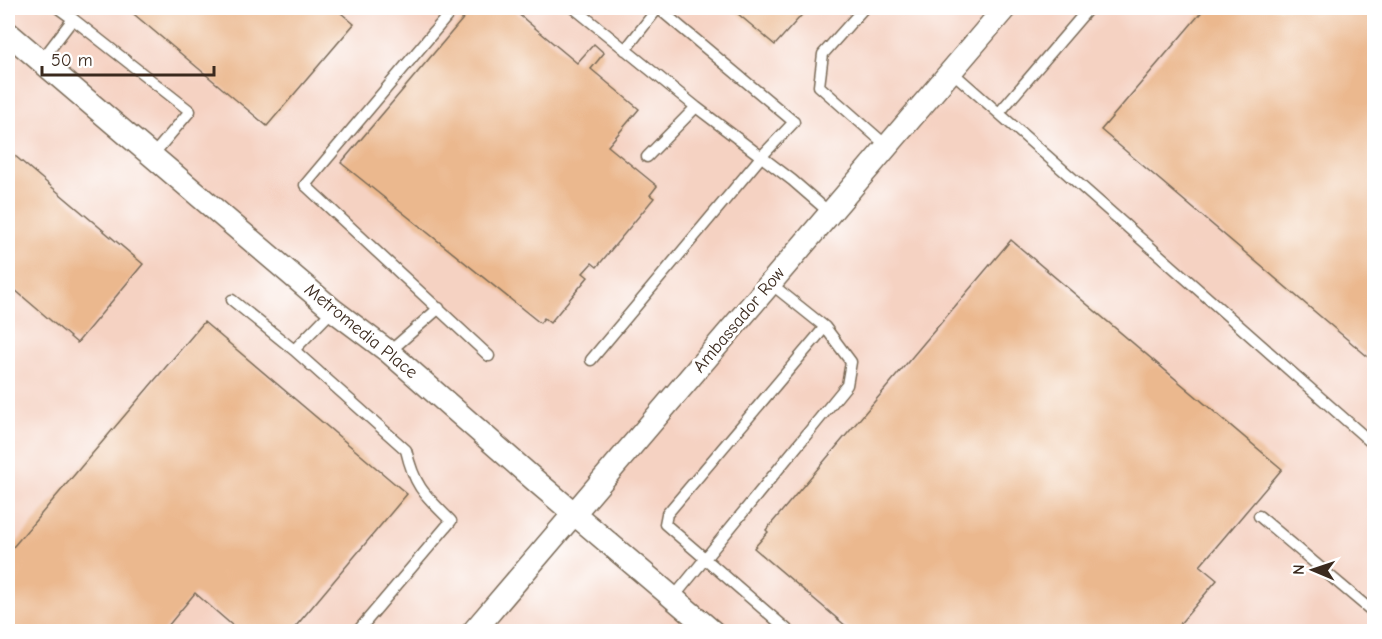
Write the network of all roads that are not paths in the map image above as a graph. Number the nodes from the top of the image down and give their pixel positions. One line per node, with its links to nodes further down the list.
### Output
1 (58, 8): 8 (lane)
2 (454, 8): 22 (lane)
3 (574, 8): 10 (lane)
4 (658, 8): 10 (lane); 18 (lane)
5 (864, 8): 15 (lane)
6 (1005, 8): 12 (street, Ambassador Row)
7 (1089, 8): 14 (lane)
8 (73, 19): 11 (lane); 16 (lane)
9 (8, 33): 11 (street, Metromedia Place)
10 (625, 50): 13 (lane)
11 (41, 61): 16 (street, Metromedia Place)
12 (951, 71): 14 (lane); 15 (street, Ambassador Row)
13 (696, 107): 17 (lane); 18 (lane)
14 (999, 114): 29 (lane)
15 (887, 146): 19 (street, Ambassador Row)
16 (152, 156): 23 (street, Metromedia Place)
17 (647, 157)
18 (761, 157): 19 (lane); 28 (lane)
19 (831, 213): 20 (street, Ambassador Row)
20 (770, 283): 24 (lane); 30 (street, Ambassador Row)
21 (232, 300): 25 (lane)
22 (439, 308): 26 (lane); 27 (lane)
23 (333, 310): 25 (lane); 26 (street, Metromedia Place)
24 (825, 327): 32 (lane); 32 (lane)
25 (294, 350): 36 (lane)
26 (389, 352): 30 (street, Metromedia Place)
27 (489, 356)
28 (591, 360)
29 (1374, 445)
30 (574, 513): 33 (street, Metromedia Place); 35 (street, Ambassador Row)
31 (1259, 516): 34 (lane)
32 (706, 559): 33 (lane); 38 (lane)
33 (673, 598): 37 (street, Metromedia Place)
34 (1374, 610)
35 (473, 631)
36 (357, 632)
37 (713, 632)
38 (790, 632)

